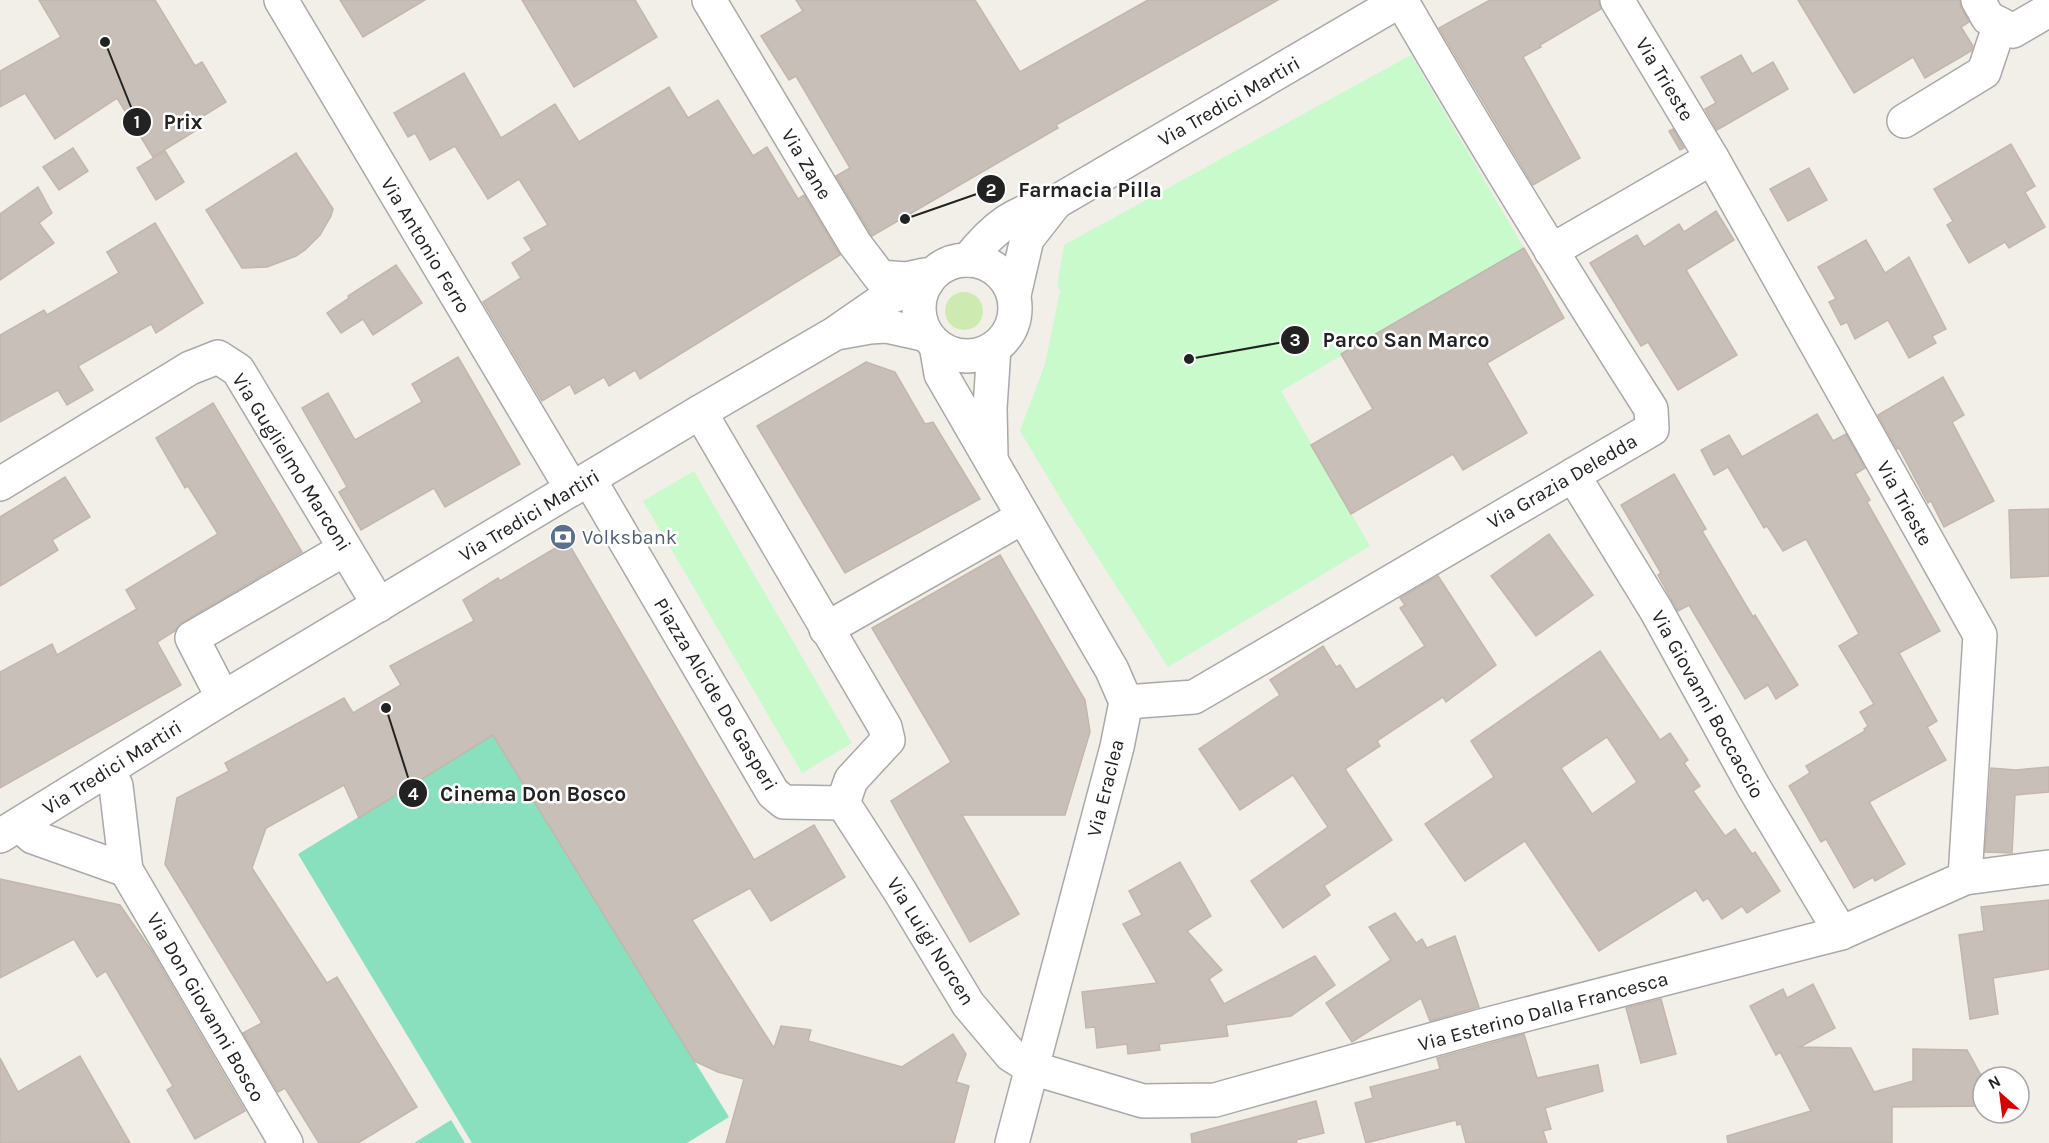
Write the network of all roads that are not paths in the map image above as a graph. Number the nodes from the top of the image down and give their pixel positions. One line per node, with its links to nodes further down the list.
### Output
1 (280, 0): 22 (street, Via Antonio Ferro)
2 (709, 0): 13 (street, Via Zane)
3 (1401, 0): 10 (street, Via Tredici Martiri); 11 (street, Via Grazia Deledda)
4 (1617, 0): 9 (street, Via Trieste)
5 (1978, 0): 7 (street)
6 (2049, 10): 7 (street)
7 (2000, 24): 8 (street)
8 (1904, 121)
9 (1712, 158): 11 (street); 34 (street, Via Trieste)
10 (1056, 202): 12 (street, Via Tredici Martiri); 14 (street, Via Tredici Martiri)
11 (1551, 251): 20 (street, Via Grazia Deledda)
12 (968, 260): 13 (street); 14 (street)
13 (931, 278): 15 (street, Via Tredici Martiri); 16 (street)
14 (1014, 295): 17 (street)
15 (834, 334): 16 (street, Via Tredici Martiri); 18 (street, Via Tredici Martiri)
16 (931, 340): 17 (street); 19 (street)
17 (994, 348): 19 (street)
18 (700, 412): 22 (street, Via Tredici Martiri); 26 (street)
19 (991, 458): 23 (street)
20 (1573, 475): 28 (street, Via Grazia Deledda); 35 (street, Via Giovanni Boccaccio)
21 (0, 484): 24 (street, Via Guglielmo Marconi)
22 (580, 484): 25 (street, Via Tredici Martiri); 30 (street, Piazza Alcide De Gasperi)
23 (1023, 517): 26 (street); 28 (street)
24 (345, 549): 25 (street, Via Guglielmo Marconi); 27 (street)
25 (379, 605): 27 (street, Via Tredici Martiri)
26 (826, 629): 30 (street)
27 (223, 698): 29 (street, Via Tredici Martiri)
28 (1126, 702): 36 (street, Via Eraclea)
29 (110, 770): 31 (street, Via Tredici Martiri); 33 (street, Via Don Giovanni Bosco)
30 (843, 802): 36 (street, Via Luigi Norcen)
31 (10, 830): 33 (street)
32 (2049, 867): 34 (street, Via Esterino Dalla Francesca)
33 (126, 870): 37 (street, Via Don Giovanni Bosco)
34 (1965, 878): 35 (street, Via Esterino Dalla Francesca)
35 (1841, 933): 36 (street, Via Esterino Dalla Francesca)
36 (1032, 1068): 38 (street, Via Eraclea)
37 (286, 1143)
38 (1012, 1143)

